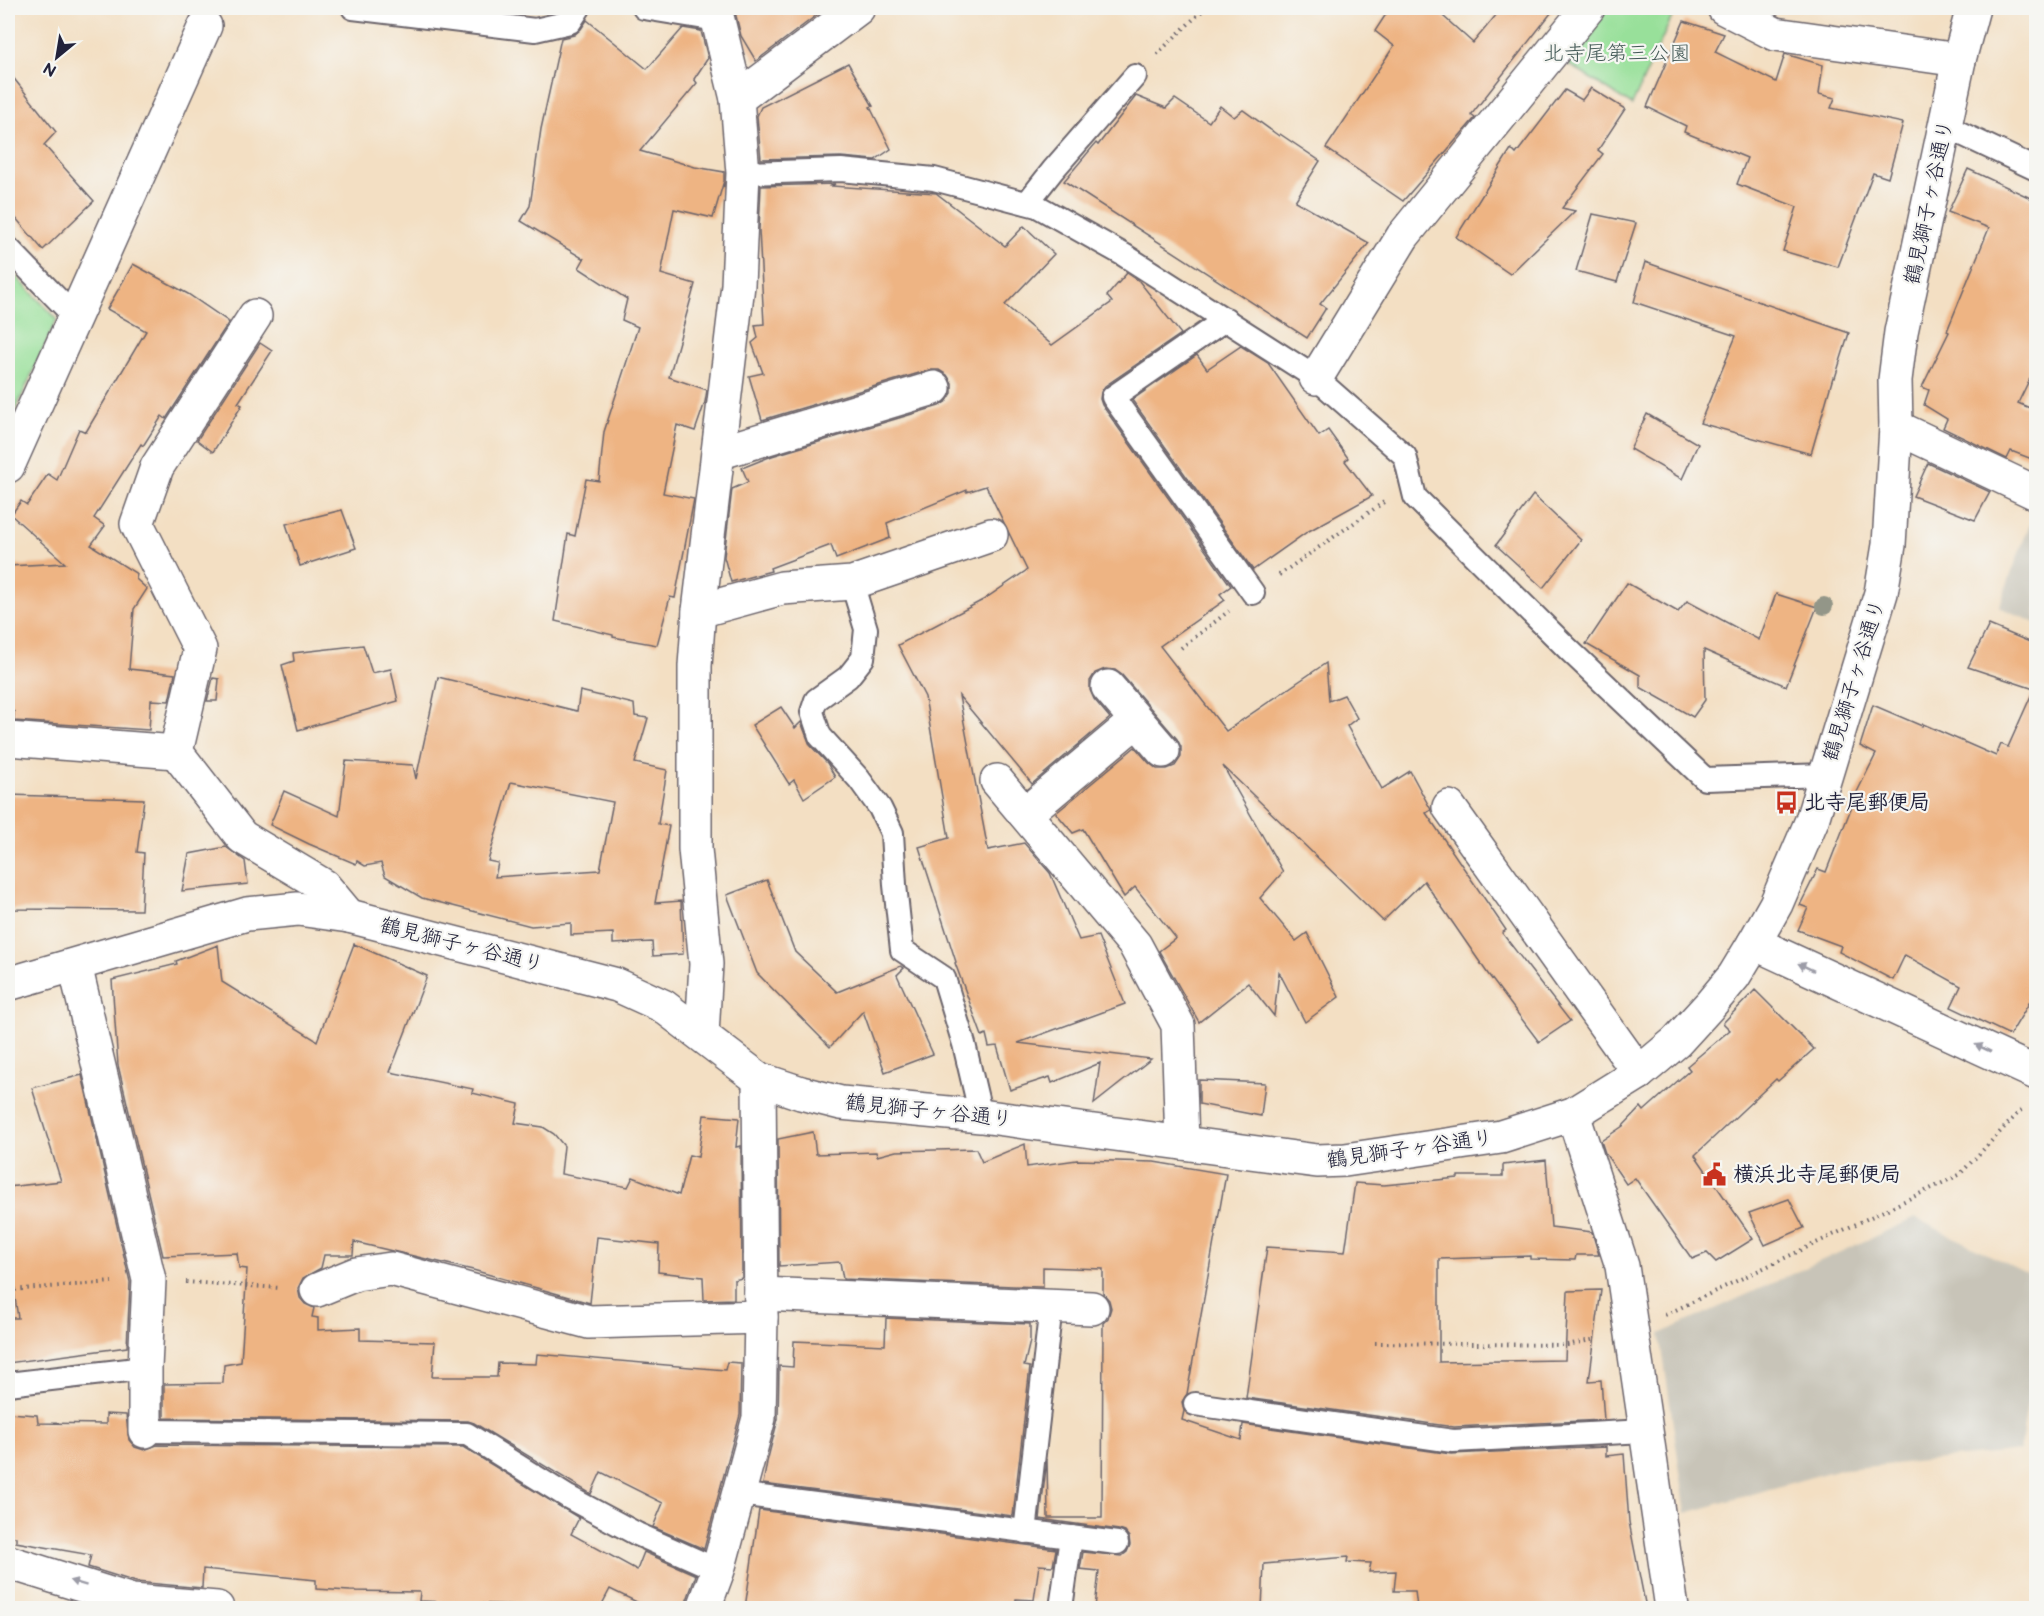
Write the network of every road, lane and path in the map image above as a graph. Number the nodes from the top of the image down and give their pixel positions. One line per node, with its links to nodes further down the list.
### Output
1 (353, 8): 2 (lane)
2 (579, 8)
3 (644, 8): 9 (lane)
4 (858, 8): 13 (street)
5 (1205, 8): 12 (path)
6 (1588, 8): 22 (street)
7 (1724, 8): 11 (street)
8 (1973, 8): 11 (street, 鶴見獅子ヶ谷通り)
9 (716, 14): 13 (street)
10 (205, 26): 19 (street)
11 (1959, 60): 14 (street, 鶴見獅子ヶ谷通り)
12 (1135, 76): 17 (lane)
13 (737, 99): 16 (street)
14 (1945, 126): 15 (lane); 24 (street, 鶴見獅子ヶ谷通り)
15 (2037, 169)
16 (743, 173): 17 (lane); 25 (street)
17 (1027, 203): 21 (lane)
18 (8, 248): 19 (lane)
19 (74, 316): 26 (street)
20 (255, 316): 38 (street)
21 (1226, 319): 22 (lane); 31 (lane)
22 (1316, 378): 27 (lane)
23 (934, 388): 25 (street)
24 (1896, 427): 28 (street); 39 (street, 鶴見獅子ヶ谷通り)
25 (718, 453): 32 (street)
26 (8, 466)
27 (1411, 483): 31 (path); 39 (lane)
28 (2037, 493)
29 (992, 535): 30 (street)
30 (852, 583): 32 (street); 52 (lane)
31 (1253, 594): 33 (path)
32 (699, 611): 47 (street)
33 (1181, 648)
34 (1108, 687): 35 (street)
35 (1136, 722): 37 (street); 42 (street)
36 (8, 738): 38 (street)
37 (1163, 751)
38 (176, 752): 43 (street)
39 (1826, 775): 44 (street, 鶴見獅子ヶ谷通り)
40 (997, 781): 42 (street)
41 (1449, 807): 48 (street)
42 (1025, 814): 53 (street)
43 (349, 916): 45 (street, 鶴見獅子ヶ谷通り); 47 (street, 鶴見獅子ヶ谷通り)
44 (1754, 943): 48 (street, 鶴見獅子ヶ谷通り); 50 (street, one-way to 44)
45 (75, 965): 46 (street, 鶴見獅子ヶ谷通り); 54 (street)
46 (8, 984)
47 (702, 1035): 49 (street, 鶴見獅子ヶ谷通り)
48 (1639, 1073): 51 (street, 鶴見獅子ヶ谷通り)
49 (759, 1079): 52 (street, 鶴見獅子ヶ谷通り); 57 (street)
50 (2033, 1088): 60 (path)
51 (1573, 1114): 53 (street, 鶴見獅子ヶ谷通り); 60 (street)
52 (981, 1116): 53 (street, 鶴見獅子ヶ谷通り)
53 (1182, 1143)
54 (149, 1280): 55 (path); 56 (path); 62 (street)
55 (8, 1283)
56 (317, 1290): 57 (street)
57 (761, 1305): 58 (street); 67 (street)
58 (1051, 1306): 59 (street); 68 (lane)
59 (1092, 1308)
60 (1632, 1331): 61 (path); 66 (street)
61 (1375, 1342)
62 (145, 1368): 63 (lane); 65 (street)
63 (8, 1384)
64 (1195, 1404): 66 (lane)
65 (145, 1431): 72 (lane)
66 (1645, 1431): 76 (street)
67 (738, 1494): 68 (lane); 72 (street)
68 (1025, 1532): 69 (lane)
69 (1071, 1537): 70 (lane); 75 (lane)
70 (1117, 1543)
71 (8, 1562): 73 (street, one-way to 71)
72 (718, 1570): 74 (street)
73 (218, 1608)
74 (704, 1608)
75 (1061, 1608)
76 (1672, 1608)

